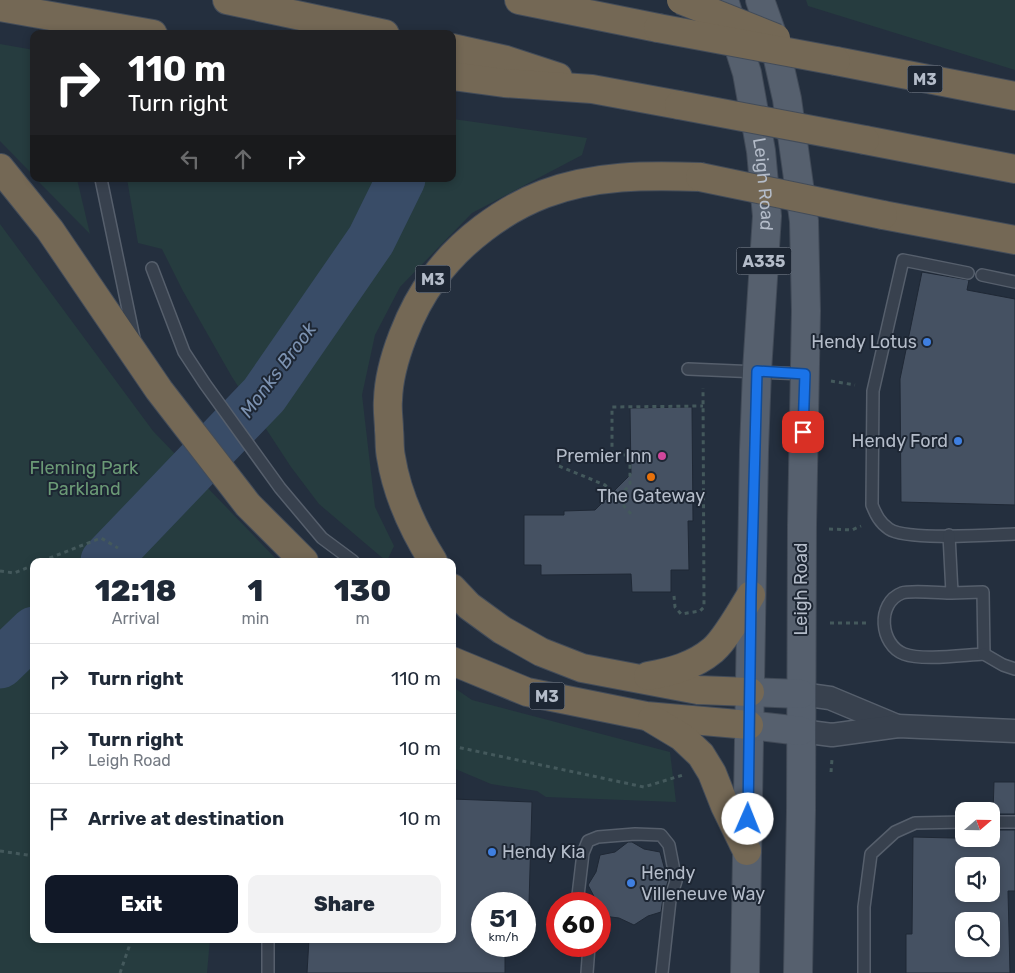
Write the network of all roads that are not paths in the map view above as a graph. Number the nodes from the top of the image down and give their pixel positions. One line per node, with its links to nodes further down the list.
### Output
1 (227, 0): 9 (highway)
2 (519, 0): 11 (highway, M3, bridge)
3 (681, 0): 11 (highway, M3, bridge)
4 (724, 0): 25 (main road, Leigh Road / A335)
5 (760, 0): 26 (main road, Leigh Road / A335)
6 (0, 7): 7 (highway)
7 (68, 27): 8 (highway)
8 (104, 30)
9 (366, 30)
10 (456, 49): 13 (highway)
11 (836, 61): 14 (highway, M3)
12 (456, 77): 13 (highway)
13 (592, 88): 16 (highway, bridge)
14 (1015, 96)
15 (0, 168): 23 (highway)
16 (1015, 169)
17 (102, 182): 23 (lane)
18 (1015, 240): 31 (highway, M3, bridge)
19 (152, 268): 30 (lane)
20 (968, 273): 28 (lane)
21 (982, 276): 22 (lane)
22 (1015, 282)
23 (137, 357): 29 (highway)
24 (688, 369): 25 (lane)
25 (757, 371): 26 (lane); 34 (main road, Leigh Road / A335)
26 (816, 377): 40 (main road, Leigh Road / A335)
27 (1015, 534): 28 (lane)
28 (949, 535): 33 (lane)
29 (301, 558)
30 (349, 558)
31 (431, 558)
32 (456, 592): 38 (highway, M3)
33 (952, 593): 35 (lane); 35 (lane)
34 (751, 595): 38 (highway, M3); 39 (main road, Leigh Road / A335)
35 (984, 654): 37 (lane)
36 (456, 663): 41 (highway, M3)
37 (1015, 670)
38 (631, 678): 39 (highway, M3)
39 (750, 692): 40 (main road); 42 (main road, Leigh Road / A335)
40 (801, 694): 43 (street); 45 (main road, Leigh Road / A335)
41 (646, 716): 42 (highway, M3); 49 (highway, M3)
42 (750, 725): 45 (main road); 49 (main road, Leigh Road / A335)
43 (898, 726): 44 (street); 45 (street)
44 (1015, 731)
45 (801, 732): 57 (main road, Leigh Road / A335)
46 (955, 822): 58 (lane)
47 (1000, 822): 48 (lane)
48 (1015, 822)
49 (747, 851): 56 (main road, Leigh Road / A335)
50 (579, 892): 55 (lane)
51 (268, 943): 53 (lane)
52 (588, 957): 54 (lane)
53 (268, 973)
54 (587, 973)
55 (662, 973)
56 (746, 973)
57 (798, 973)
58 (864, 973)

